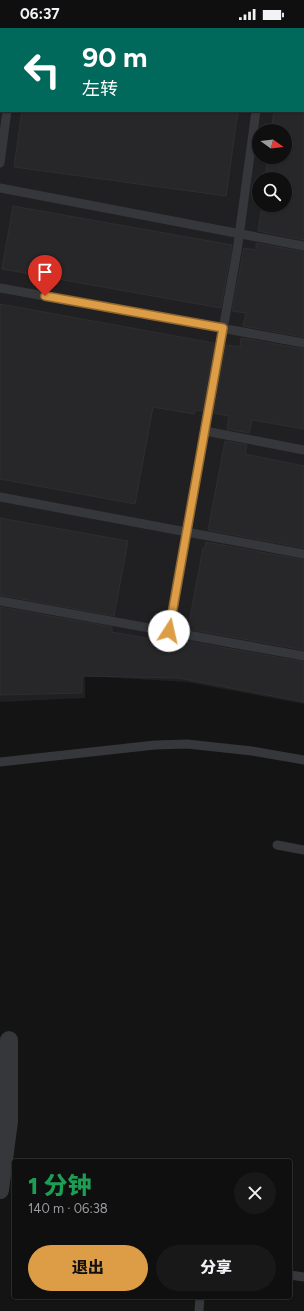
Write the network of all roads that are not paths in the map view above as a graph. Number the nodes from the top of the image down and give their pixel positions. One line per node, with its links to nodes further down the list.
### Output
1 (7, 112): 3 (lane)
2 (256, 112): 5 (lane)
3 (0, 163)
4 (0, 188): 5 (lane)
5 (239, 234): 6 (lane); 8 (lane)
6 (304, 246)
7 (0, 288): 8 (lane)
8 (223, 328): 9 (lane); 10 (lane)
9 (304, 343)
10 (205, 431): 11 (lane); 13 (lane)
11 (304, 450)
12 (0, 497): 13 (lane)
13 (187, 532): 14 (lane); 16 (lane)
14 (304, 554)
15 (0, 601): 16 (lane)
16 (169, 631): 17 (lane)
17 (304, 656)
18 (304, 760): 19 (lane)
19 (0, 762)
20 (277, 845): 21 (lane)
21 (304, 850)
22 (9, 1040): 23 (street)
23 (0, 1190)
24 (292, 1275): 25 (lane)
25 (304, 1277)
26 (200, 1299): 27 (lane)
27 (199, 1311)

